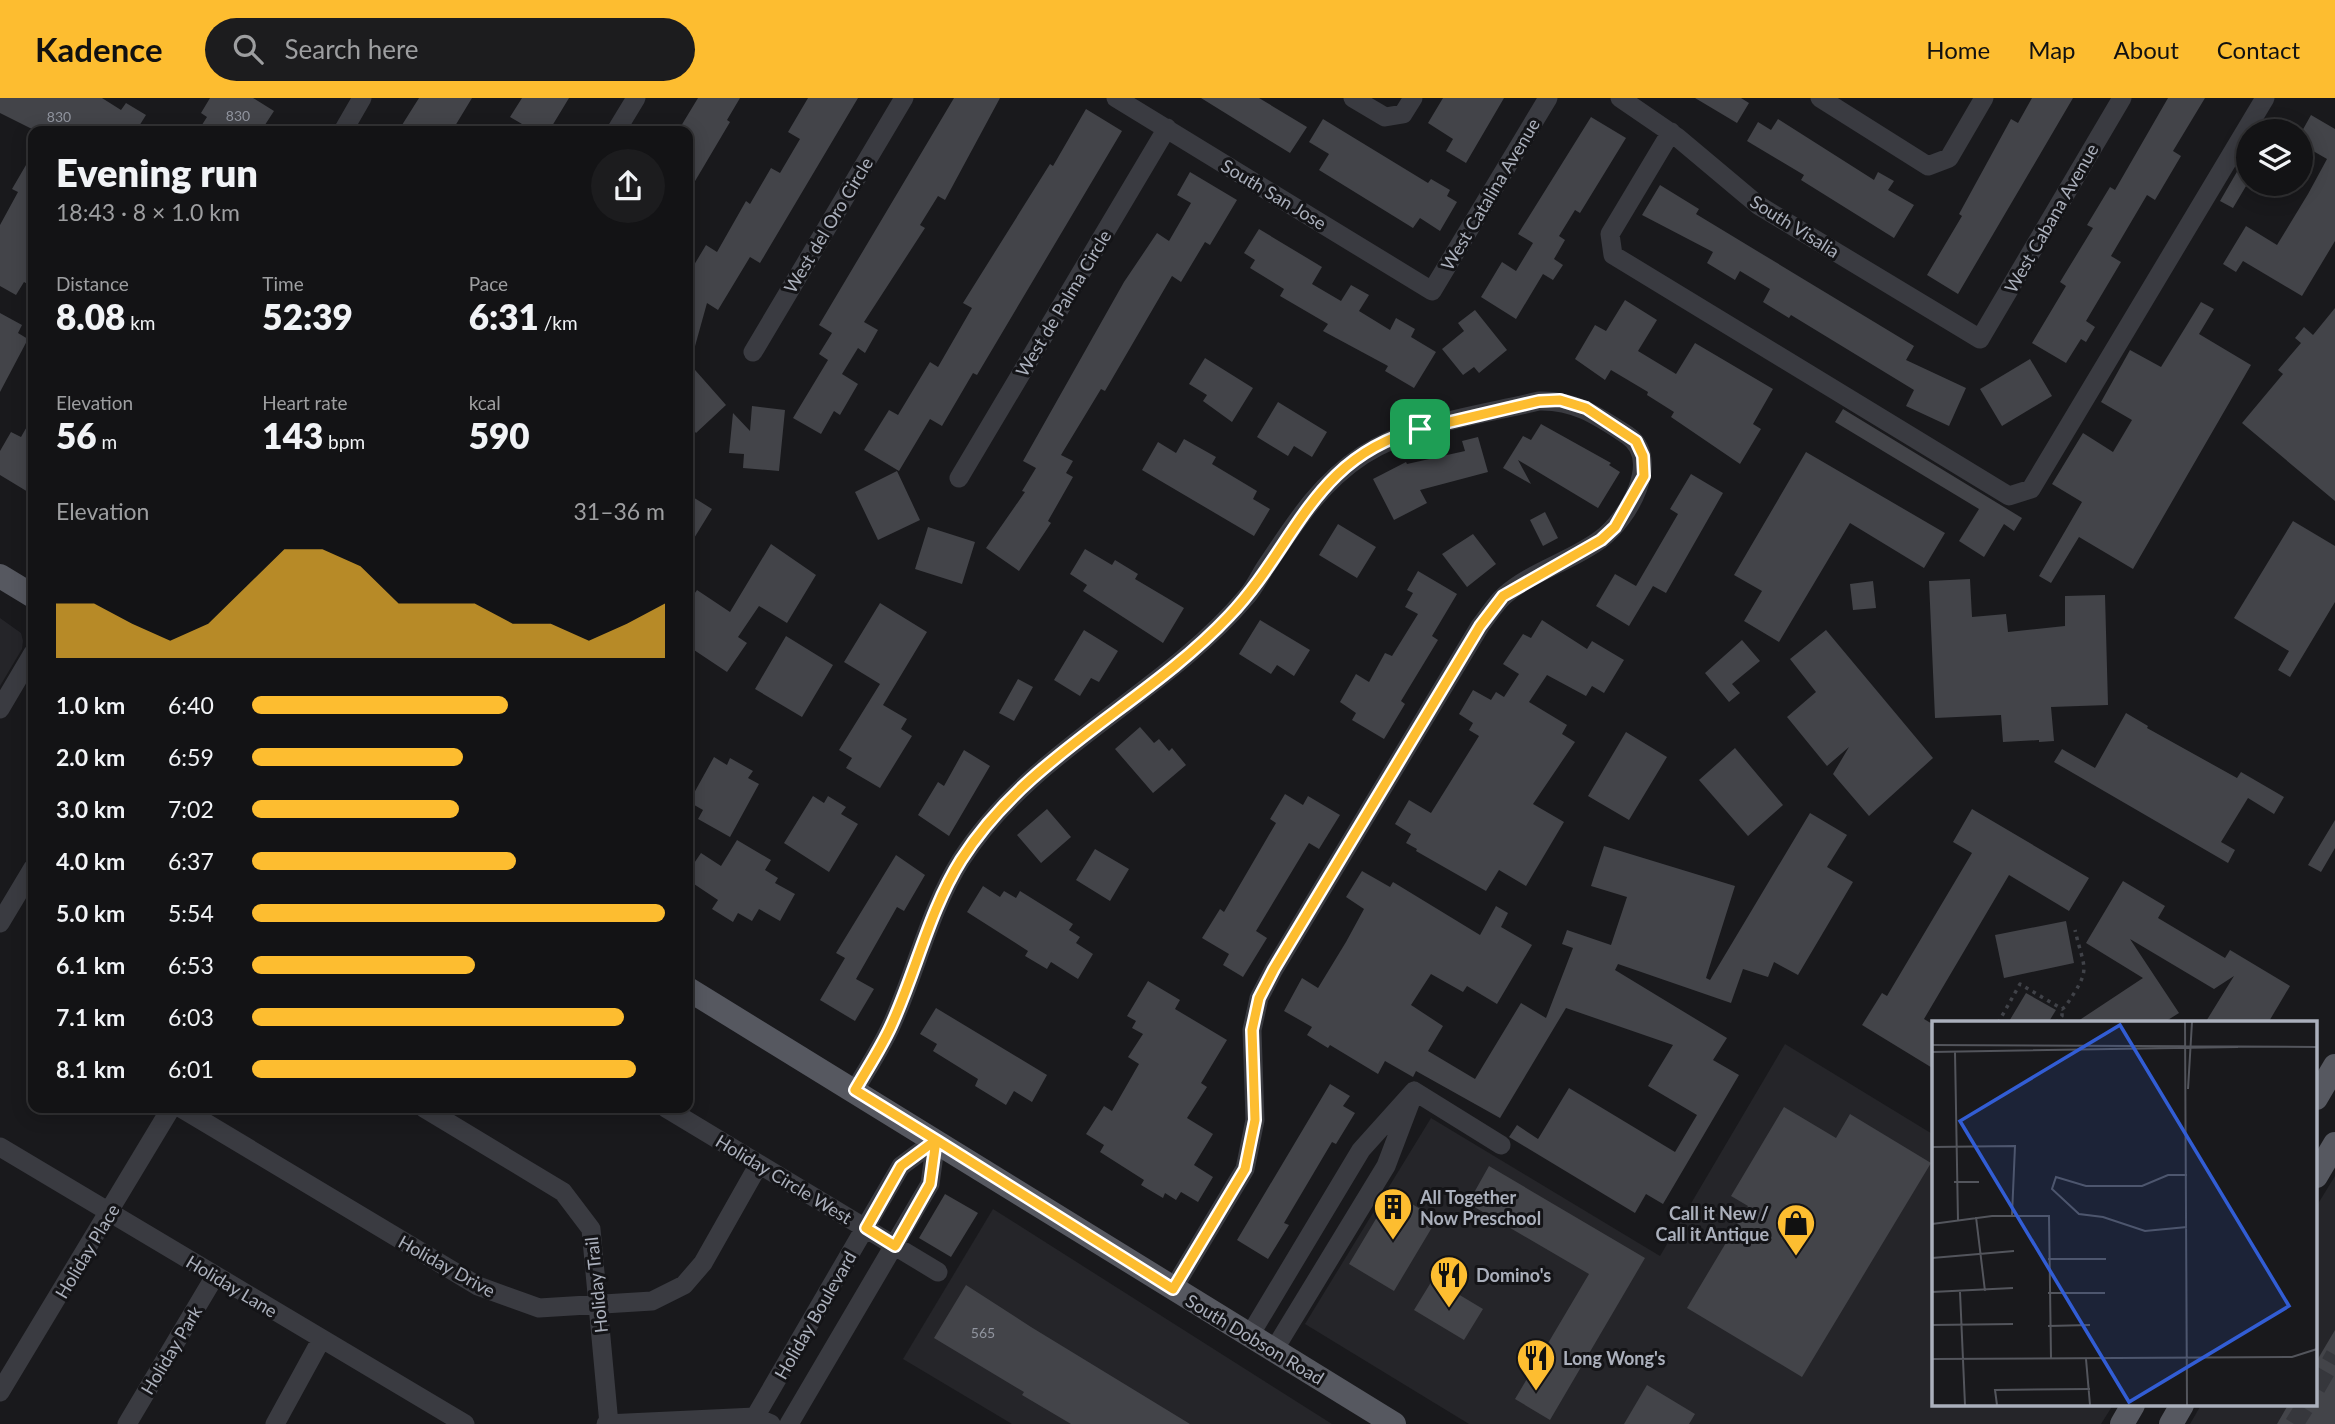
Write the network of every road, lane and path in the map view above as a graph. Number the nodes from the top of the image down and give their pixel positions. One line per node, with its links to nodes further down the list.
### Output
1 (362, 98): 13 (street)
2 (636, 98): 14 (street)
3 (904, 98): 19 (street, West del Oro Circle)
4 (1116, 98): 15 (street, South San Jose)
5 (1353, 98): 6 (street)
6 (1413, 98)
7 (1548, 98): 17 (street, West Catalina Avenue)
8 (1620, 98): 16 (street, South Visalia)
9 (1820, 98): 10 (street)
10 (1984, 98)
11 (2122, 98): 18 (street, West Cabana Avenue)
12 (2265, 98): 16 (street)
13 (345, 126)
14 (619, 126)
15 (1167, 128): 17 (street, South San Jose); 20 (street, West de Palma Circle)
16 (1671, 132): 18 (street, South Visalia)
17 (1432, 291)
18 (1980, 339)
19 (753, 352)
20 (959, 478)
21 (0, 576): 22 (main road)
22 (28, 593)
23 (28, 661): 24 (street)
24 (0, 709)
25 (28, 876): 26 (street)
26 (0, 923)
27 (2075, 930): 29 (path)
28 (693, 992): 33 (main road, South Dobson Road)
29 (2062, 1009): 30 (path); 31 (path)
30 (1999, 1021)
31 (2058, 1021)
32 (2335, 1066): 35 (main road)
33 (855, 1090): 40 (main road, South Dobson Road); 53 (street)
34 (1414, 1091): 42 (street); 47 (street); 48 (street)
35 (2318, 1095)
36 (168, 1113): 46 (street, Holiday Place)
37 (189, 1113): 54 (street, Holiday Drive)
38 (432, 1113): 54 (street, Holiday Trail)
39 (674, 1113): 44 (street, Holiday Circle West)
40 (936, 1140): 49 (street, Holiday Boulevard); 50 (street, Holiday Boulevard); 53 (main road, South Dobson Road)
41 (2335, 1144): 45 (main road)
42 (1501, 1145)
43 (1, 1151): 46 (street, Holiday Lane)
44 (760, 1164): 49 (street, Holiday Circle West); 54 (street, Holiday Drive)
45 (2318, 1173)
46 (111, 1211): 52 (street, Holiday Lane); 58 (street, Holiday Place)
47 (1324, 1212): 48 (street); 55 (street)
48 (1349, 1227): 57 (street)
49 (866, 1228): 50 (street, Holiday Circle West); 61 (street, Holiday Boulevard)
50 (895, 1246): 51 (street, Holiday Circle West); 67 (street, Holiday Boulevard)
51 (938, 1272)
52 (215, 1276): 56 (street, Holiday Lane); 63 (street, Holiday Park)
53 (1173, 1289): 55 (main road, South Dobson Road)
54 (599, 1305): 66 (street, Holiday Trail)
55 (1250, 1335): 57 (main road, South Dobson Road)
56 (321, 1340): 64 (street); 65 (street, Holiday Lane)
57 (1274, 1350): 68 (main road, South Dobson Road)
58 (0, 1392)
59 (2132, 1406): 69 (main road)
60 (2181, 1406): 70 (main road)
61 (763, 1420): 62 (street)
62 (664, 1423): 66 (street)
63 (127, 1424)
64 (275, 1424)
65 (465, 1424)
66 (607, 1424)
67 (789, 1424)
68 (1394, 1424)
69 (2122, 1424)
70 (2171, 1424)

